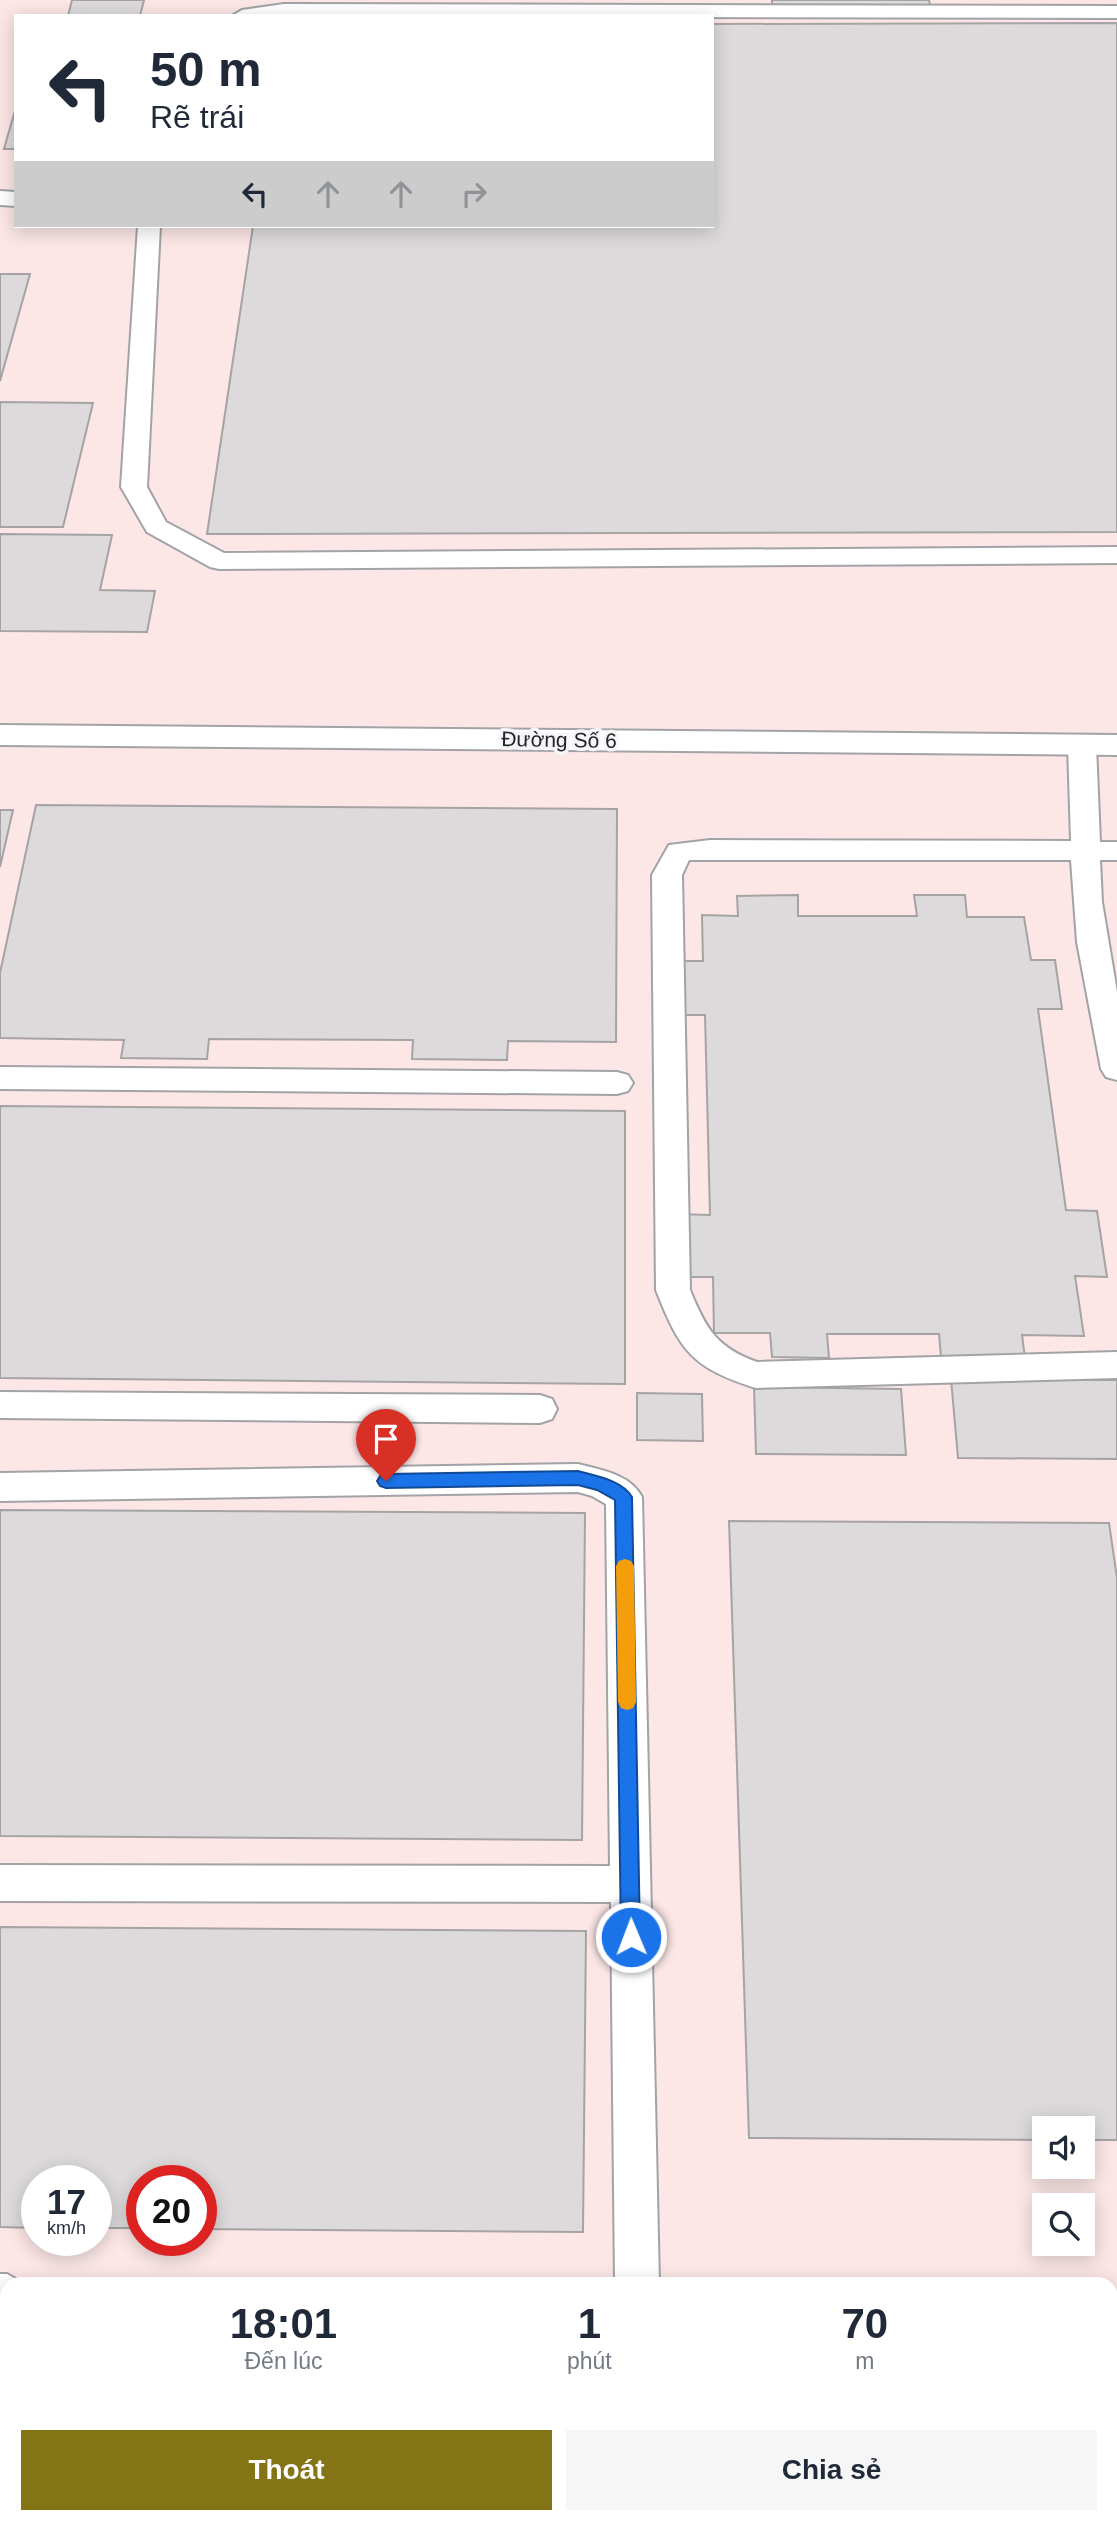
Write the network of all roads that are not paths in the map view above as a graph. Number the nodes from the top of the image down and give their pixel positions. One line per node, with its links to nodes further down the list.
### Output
1 (1117, 12): 2 (lane)
2 (256, 14)
3 (149, 228): 4 (lane)
4 (1117, 555)
5 (0, 734): 6 (street, Đường Số 6)
6 (1082, 745): 7 (street, Đường Số 6); 8 (lane)
7 (1117, 745)
8 (1087, 850): 9 (lane); 10 (lane); 13 (lane)
9 (1117, 851)
10 (1117, 1069)
11 (0, 1078): 12 (lane)
12 (617, 1083)
13 (1117, 1365)
14 (0, 1405): 15 (lane)
15 (540, 1409)
16 (0, 1487): 18 (lane)
17 (0, 1883): 18 (lane)
18 (630, 1884): 19 (lane)
19 (637, 2277)

